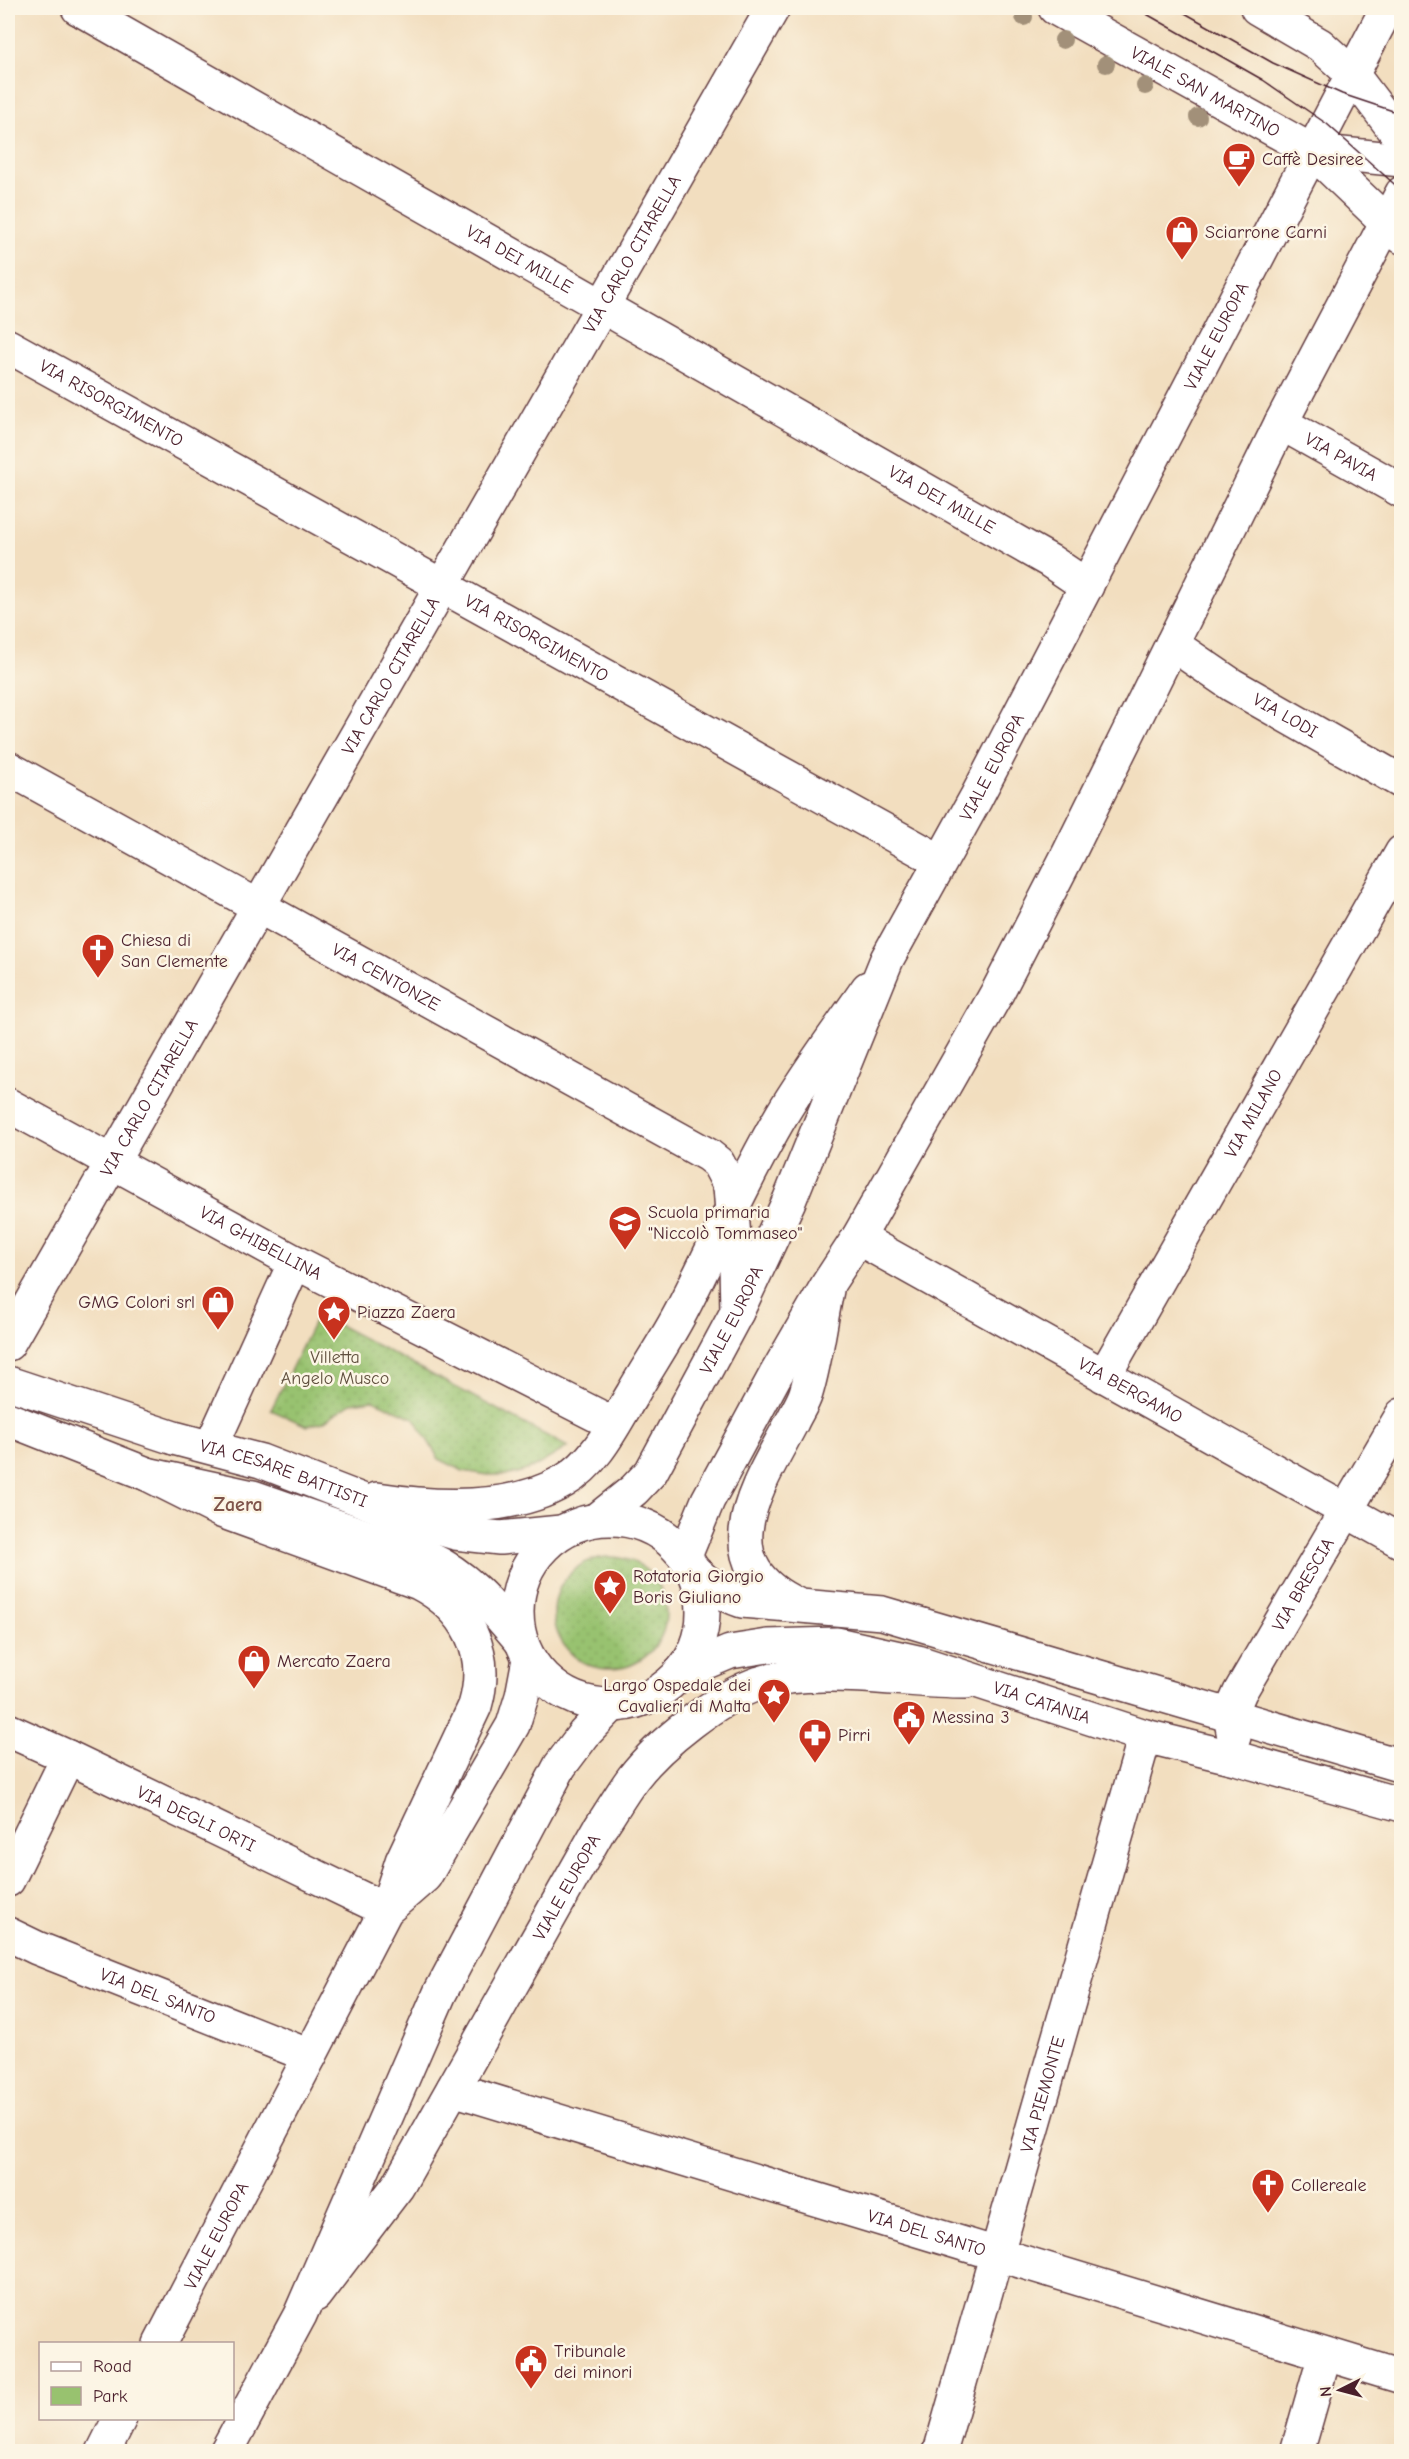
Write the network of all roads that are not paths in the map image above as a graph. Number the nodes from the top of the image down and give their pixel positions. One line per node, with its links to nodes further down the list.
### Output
1 (78, 8): 11 (street, VIA DEI MILLE)
2 (773, 8): 11 (street, VIA CARLO CITARELLA)
3 (1055, 8): 8 (street, VIALE SAN MARTINO)
4 (1257, 8): 6 (street)
5 (1387, 8): 6 (street, VIALE EUROPA)
6 (1352, 74): 7 (street); 8 (street, VIALE EUROPA)
7 (1401, 140)
8 (1312, 151): 9 (street); 10 (street, VIALE SAN MARTINO); 16 (street, VIALE EUROPA)
9 (1401, 160)
10 (1396, 217): 13 (street)
11 (602, 306): 15 (street, VIA CARLO CITARELLA); 16 (street, VIA DEI MILLE)
12 (8, 346): 15 (street, VIA RISORGIMENTO)
13 (1281, 423): 14 (street, VIA PAVIA); 17 (street)
14 (1401, 491)
15 (442, 586): 21 (street, VIA RISORGIMENTO); 22 (street, VIA CARLO CITARELLA)
16 (1087, 586): 21 (street, VIALE EUROPA)
17 (1172, 644): 19 (street, VIA LODI); 27 (street)
18 (8, 768): 22 (street, VIA CENTONZE)
19 (1401, 782)
20 (1401, 852): 32 (street, VIA MILANO)
21 (940, 861): 23 (street, VIALE EUROPA)
22 (258, 907): 25 (street, VIA CARLO CITARELLA); 26 (street, VIA CENTONZE)
23 (887, 959): 26 (street); 30 (street, VIALE EUROPA)
24 (8, 1105): 25 (street, VIA GHIBELLINA)
25 (112, 1162): 28 (street, VIA GHIBELLINA); 31 (street, VIA CARLO CITARELLA)
26 (731, 1213): 30 (street, VIA CENTONZE); 36 (street)
27 (858, 1238): 29 (street); 32 (street, VIA BERGAMO)
28 (296, 1262): 36 (street, VIA GHIBELLINA); 37 (street)
29 (828, 1284): 44 (street); 45 (street)
30 (737, 1312): 41 (street, VIALE EUROPA)
31 (8, 1344)
32 (1104, 1376): 40 (street, VIA BERGAMO)
33 (8, 1383): 37 (street, VIA CESARE BATTISTI)
34 (1401, 1416): 40 (street, VIA BRESCIA)
35 (8, 1419): 38 (street, VIA CESARE BATTISTI)
36 (614, 1424): 39 (street)
37 (211, 1447): 39 (street, VIA CESARE BATTISTI)
38 (147, 1474): 46 (street, VIA CESARE BATTISTI); 58 (street)
39 (350, 1494): 42 (street, VIA CESARE BATTISTI)
40 (1346, 1511): 43 (street, VIA BERGAMO); 50 (street, VIA BRESCIA)
41 (598, 1519): 42 (street); 44 (street)
42 (561, 1532): 46 (street)
43 (1401, 1542)
44 (689, 1563): 45 (street); 47 (street)
45 (800, 1606): 50 (street)
46 (525, 1650): 49 (street); 58 (street, VIALE EUROPA)
47 (680, 1673): 48 (street, VIA CATANIA); 49 (street)
48 (976, 1682): 52 (street, VIA CATANIA); 61 (street, VIALE EUROPA)
49 (611, 1706): 63 (street, VIALE EUROPA)
50 (1230, 1715): 54 (street); 55 (street)
51 (8, 1730): 53 (street, VIA DEGLI ORTI)
52 (1145, 1736): 54 (street, VIA CATANIA); 62 (street, VIA PIEMONTE)
53 (69, 1757): 57 (street); 58 (street, VIA DEGLI ORTI)
54 (1239, 1759): 56 (street, VIA CATANIA)
55 (1401, 1766)
56 (1401, 1805)
57 (8, 1880)
58 (386, 1910): 60 (street, VIALE EUROPA)
59 (8, 1934): 60 (street, VIA DEL SANTO)
60 (310, 2056): 64 (street, VIALE EUROPA)
61 (453, 2089): 62 (street, VIA DEL SANTO); 63 (street, VIALE EUROPA)
62 (997, 2254): 65 (street, VIA DEL SANTO); 70 (street, VIA PIEMONTE)
63 (300, 2315): 69 (street, VIALE EUROPA)
64 (161, 2342)
65 (1325, 2354): 66 (street, VIA DEL SANTO); 71 (street)
66 (1401, 2377)
67 (119, 2420): 68 (street)
68 (103, 2451)
69 (226, 2451)
70 (940, 2451)
71 (1298, 2451)

